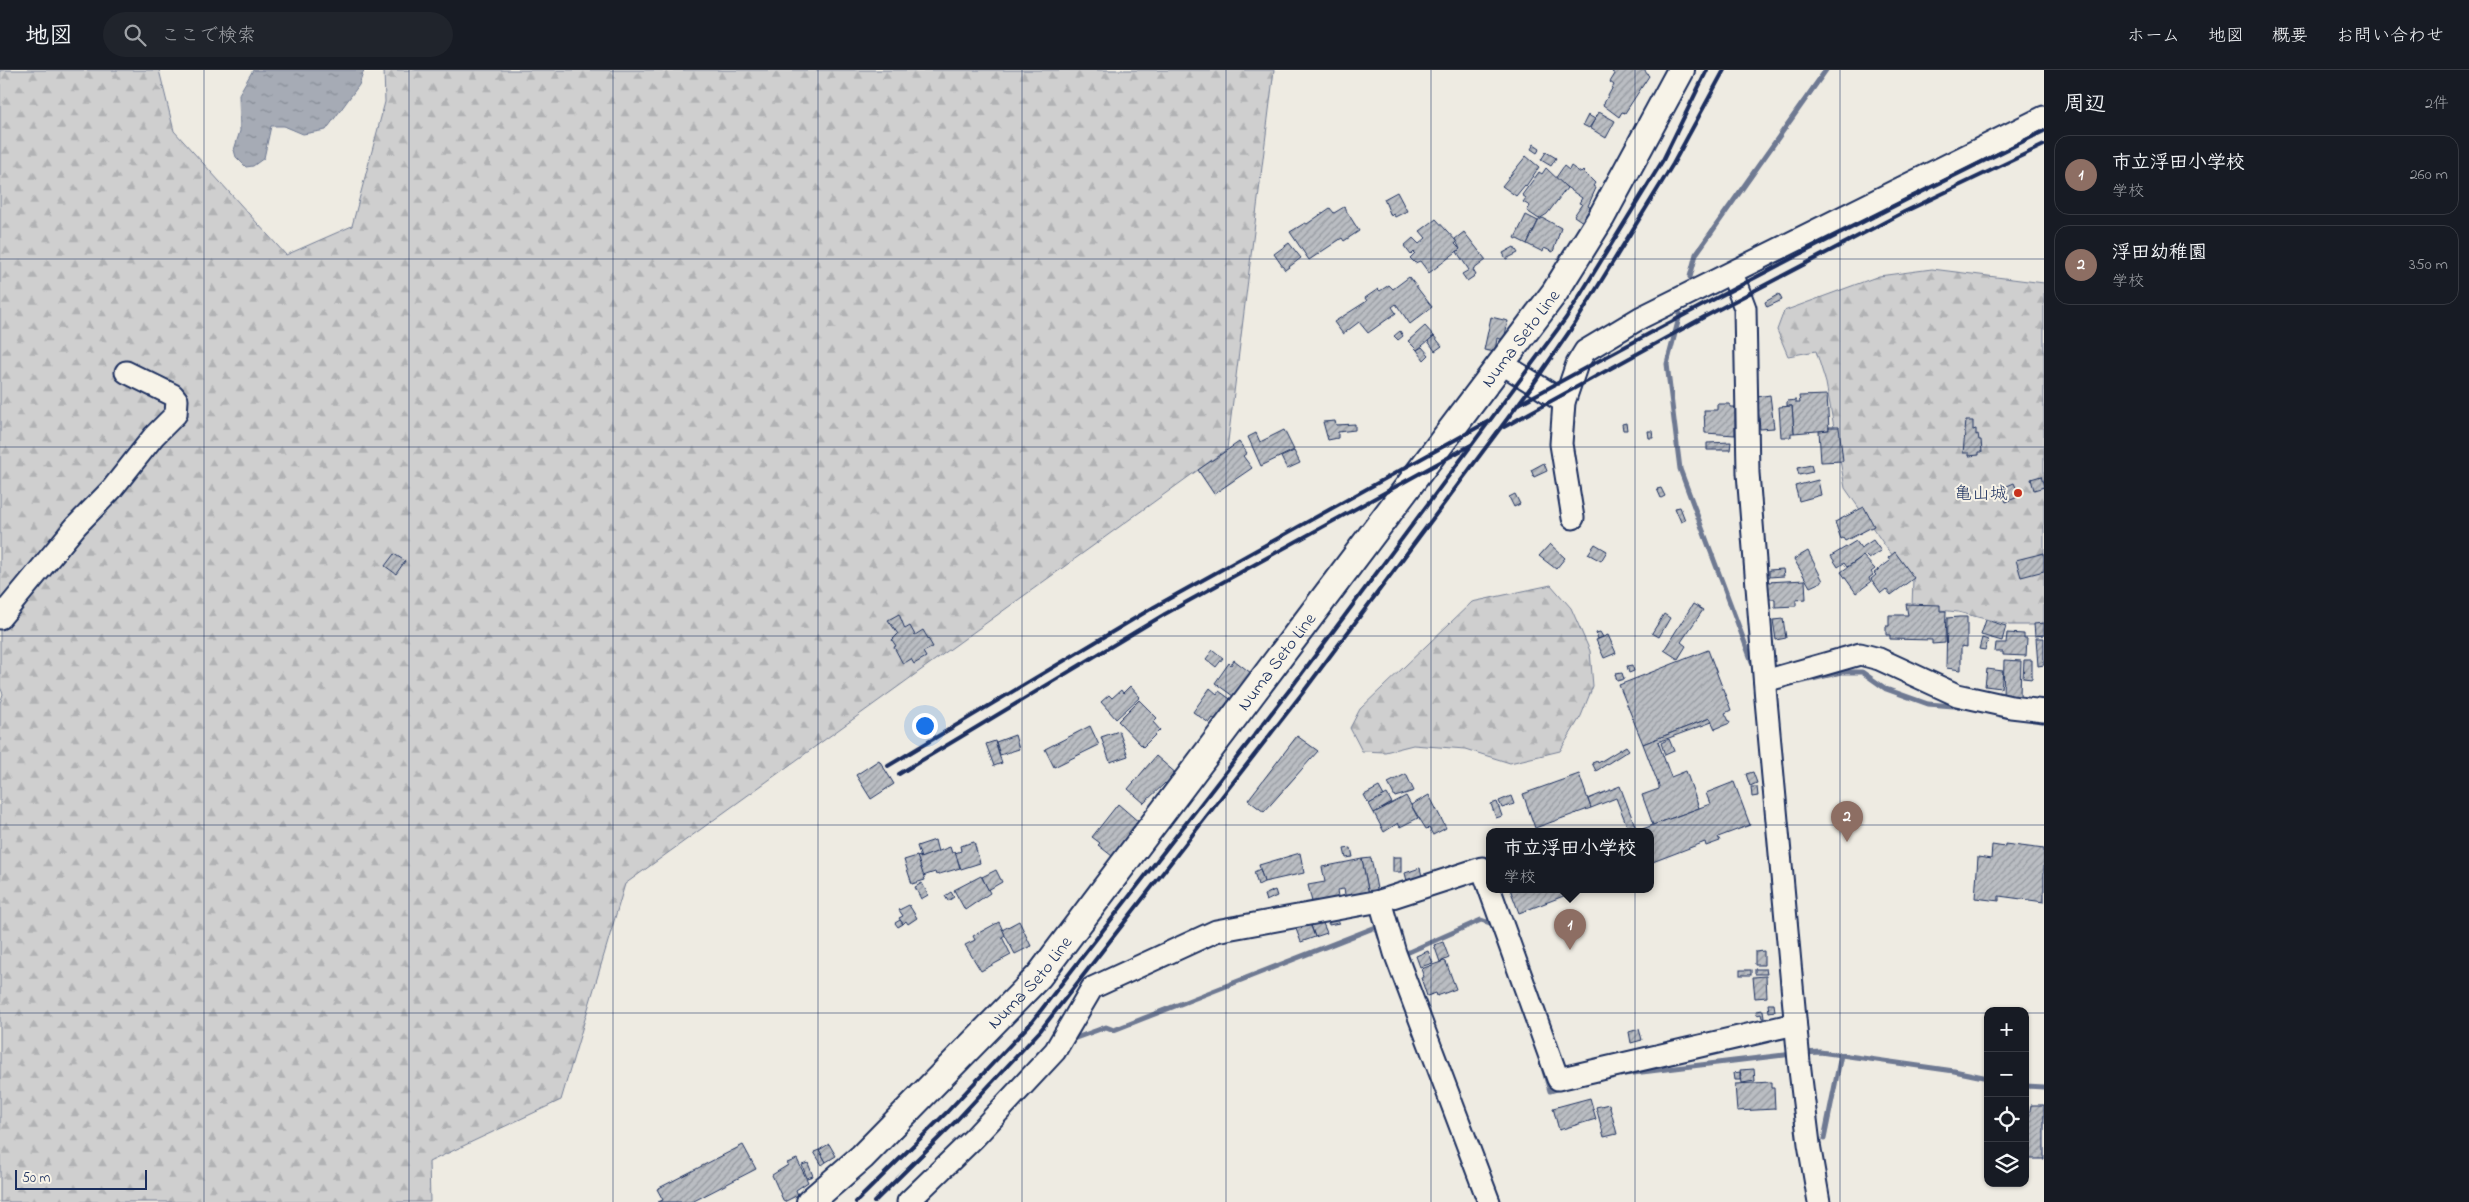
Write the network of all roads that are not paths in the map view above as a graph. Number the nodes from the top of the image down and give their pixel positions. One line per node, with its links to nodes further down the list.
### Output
1 (1680, 70): 4 (main road, Numa Seto Line)
2 (2044, 117): 3 (street)
3 (1732, 273): 6 (street); 9 (street)
4 (1501, 363): 6 (street); 15 (main road, Numa Seto Line)
5 (126, 372): 8 (street)
6 (1564, 402): 7 (street)
7 (1573, 518)
8 (0, 618)
9 (1765, 681): 10 (street); 14 (street)
10 (2044, 711)
11 (1486, 879): 13 (street)
12 (1491, 893): 14 (street)
13 (1380, 901): 16 (street); 17 (street)
14 (1797, 1043): 18 (street)
15 (810, 1202)
16 (908, 1202)
17 (1489, 1202)
18 (1819, 1202)

